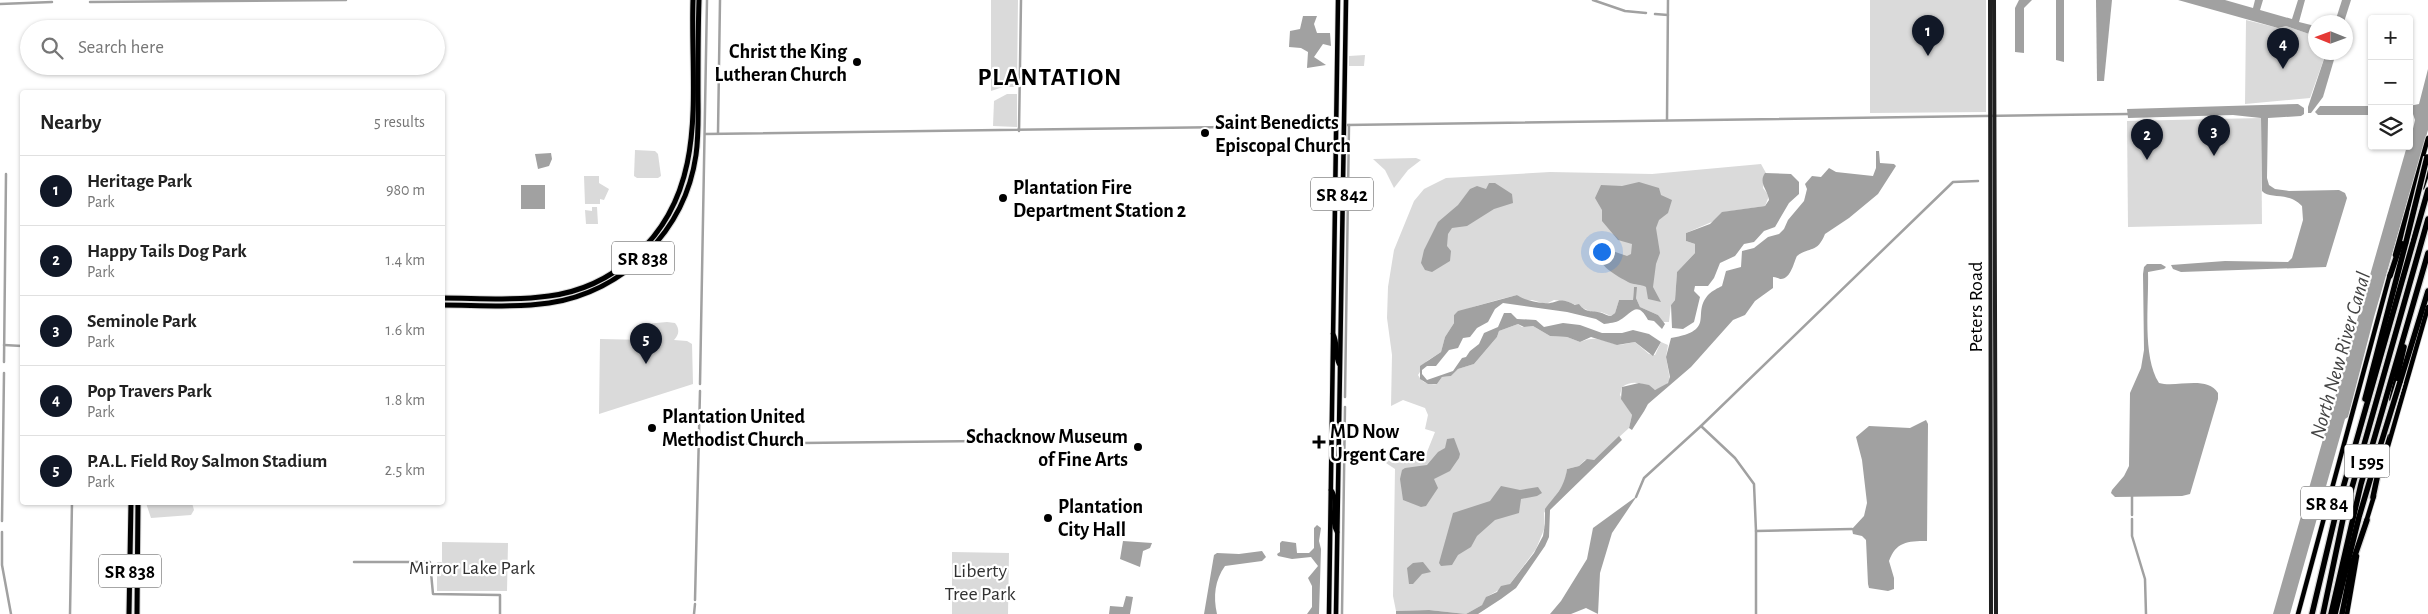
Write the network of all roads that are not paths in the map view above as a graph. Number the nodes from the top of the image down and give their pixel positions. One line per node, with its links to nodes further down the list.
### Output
1 (693, 0): 17 (highway, SR 838)
2 (699, 0): 19 (highway, SR 838)
3 (1338, 0): 7 (main road, SR 842)
4 (1346, 0): 9 (main road, SR 842)
5 (1990, 0): 41 (main road, Peters Road)
6 (1994, 0): 42 (main road, Peters Road)
7 (1338, 34): 8 (main road, SR 842); 9 (main road)
8 (1337, 69): 10 (main road); 12 (main road, SR 842)
9 (1345, 69): 10 (main road, SR 842)
10 (1344, 106): 14 (main road, SR 842)
11 (2428, 138): 21 (main road, SR 84)
12 (1336, 149): 14 (main road); 28 (main road, SR 842)
13 (2427, 156): 30 (highway, bridge)
14 (1343, 157): 29 (main road, SR 842)
15 (2428, 170): 21 (highway)
16 (2428, 190): 30 (highway, I 595)
17 (679, 195): 19 (highway); 22 (highway, SR 838)
18 (2428, 218): 45 (highway)
19 (674, 219): 22 (highway, SR 838)
20 (2428, 253): 27 (highway, I 595)
21 (2390, 276): 43 (main road, SR 84)
22 (606, 281): 24 (highway, SR 838); 25 (highway, SR 838)
23 (2428, 291): 47 (highway, bridge)
24 (445, 298)
25 (445, 305)
26 (2428, 307): 32 (main road, SR 84)
27 (2412, 311): 32 (highway); 46 (highway, I 595)
28 (1333, 333): 29 (main road); 31 (main road, SR 842)
29 (1340, 366): 36 (main road, SR 842)
30 (2355, 448): 44 (highway, I 595)
31 (1331, 490): 36 (main road); 39 (main road, SR 842)
32 (2373, 497): 35 (main road, SR 84)
33 (130, 505): 37 (highway, SR 838)
34 (138, 505): 38 (highway, SR 838)
35 (2367, 520): 48 (highway); 49 (main road, SR 84)
36 (1338, 533): 40 (main road, SR 842)
37 (129, 614)
38 (137, 614)
39 (1329, 614)
40 (1336, 614)
41 (1990, 614)
42 (1996, 614)
43 (2298, 614)
44 (2312, 614)
45 (2323, 614)
46 (2331, 614)
47 (2335, 614)
48 (2342, 614)
49 (2347, 614)

